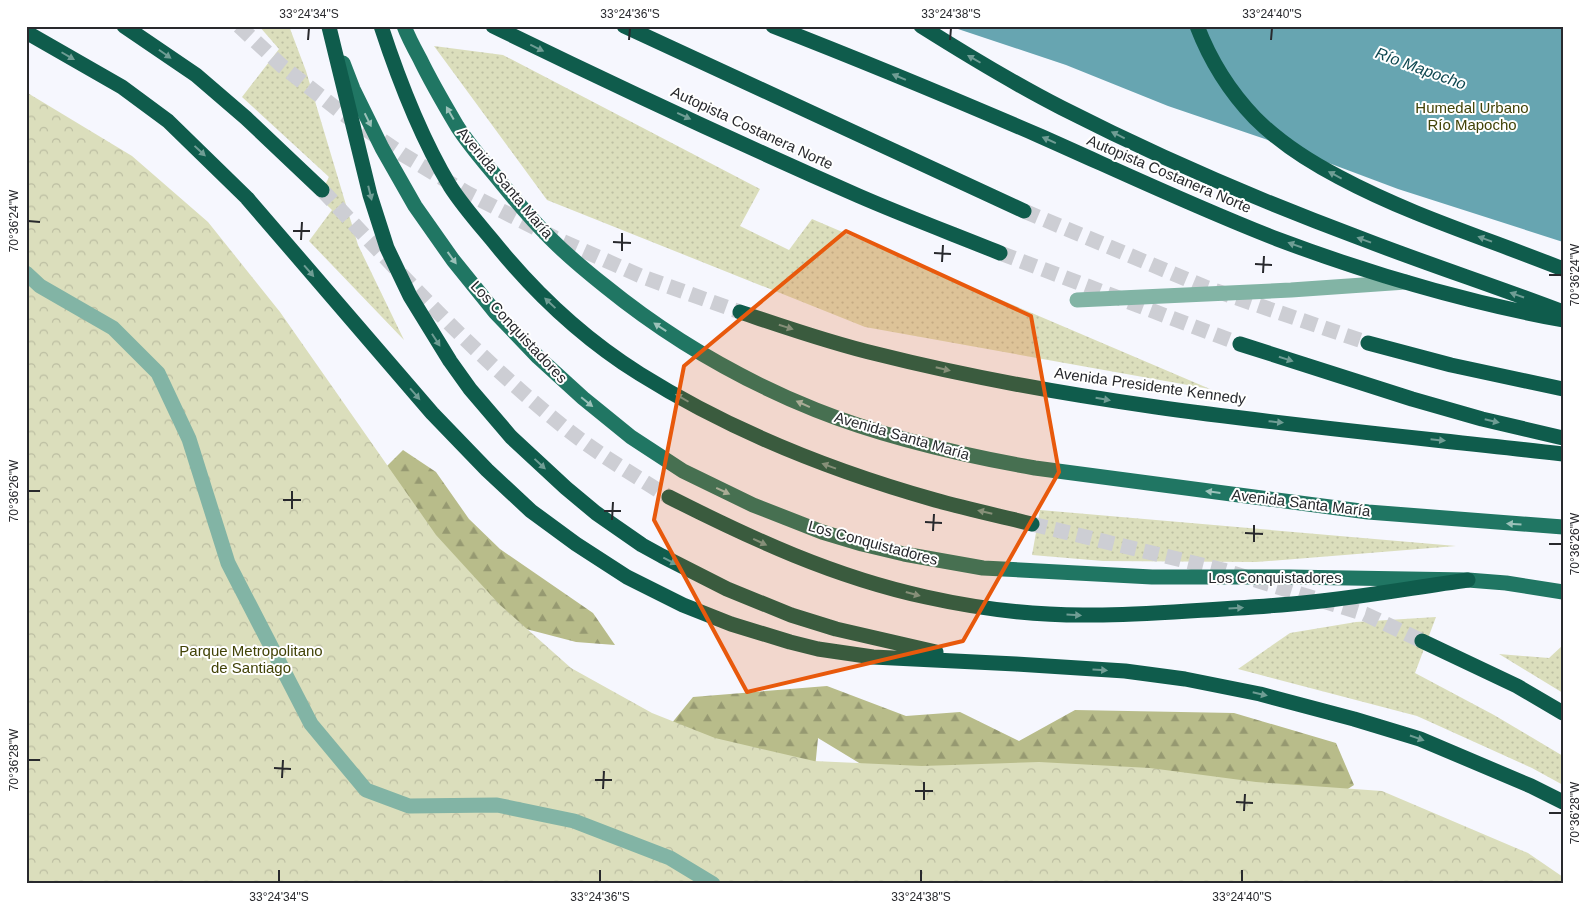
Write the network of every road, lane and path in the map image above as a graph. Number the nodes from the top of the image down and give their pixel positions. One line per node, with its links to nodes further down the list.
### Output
1 (124, 26): 11 (highway, one-way to 11)
2 (328, 26): 30 (main road, Los Conquistadores, one-way to 30); 33 (highway, one-way to 33)
3 (381, 26): 28 (highway, one-way to 3)
4 (493, 26): 13 (highway, Autopista Costanera Norte, one-way to 13)
5 (624, 26): 12 (highway)
6 (773, 26): 16 (highway, Autopista Costanera Norte, one-way to 6)
7 (921, 26): 20 (highway, one-way to 7)
8 (1197, 26): 14 (highway, one-way to 8)
9 (404, 28): 29 (main road, Avenida Santa María, one-way to 9)
10 (26, 32): 33 (highway, one-way to 33)
11 (322, 190)
12 (1024, 211)
13 (1000, 253)
14 (1563, 269)
15 (26, 273): 17 (street)
16 (1408, 282): 18 (street); 21 (highway, Autopista Costanera Norte)
17 (33, 285): 36 (street)
18 (1077, 300)
19 (740, 312): 26 (highway, Avenida Presidente Kennedy, one-way to 26)
20 (1563, 312)
21 (1563, 320)
22 (1368, 343): 24 (highway)
23 (1240, 344): 25 (highway, one-way to 25)
24 (1563, 389)
25 (1563, 438)
26 (1563, 454)
27 (669, 497): 30 (highway, one-way to 30)
28 (1032, 524)
29 (1563, 527)
30 (1468, 580): 31 (main road, Los Conquistadores)
31 (1563, 592)
32 (1422, 640): 34 (highway)
33 (1016, 664): 35 (highway, one-way to 35)
34 (1563, 713)
35 (1563, 802)
36 (713, 884)

